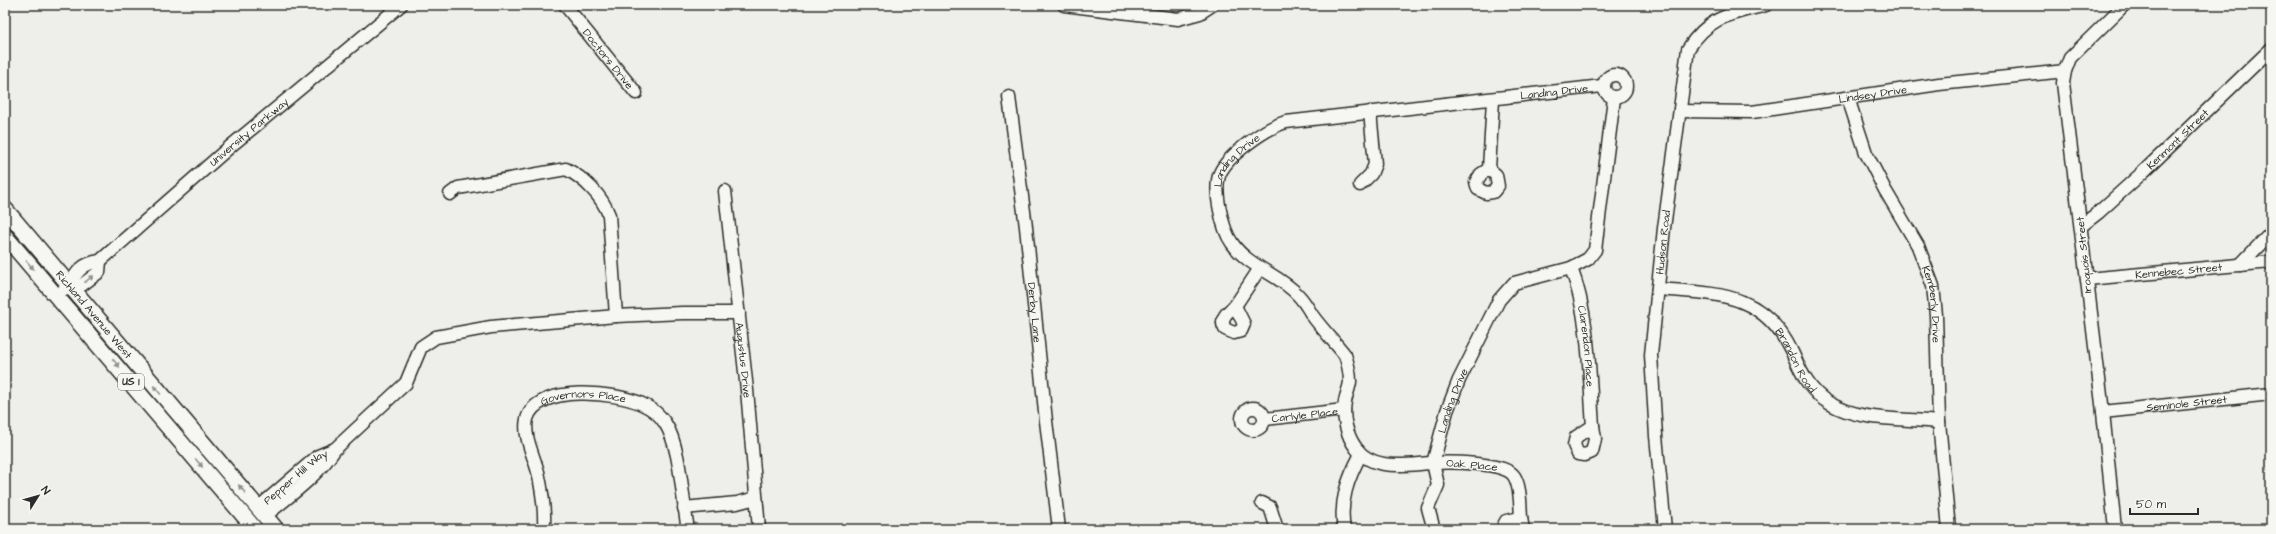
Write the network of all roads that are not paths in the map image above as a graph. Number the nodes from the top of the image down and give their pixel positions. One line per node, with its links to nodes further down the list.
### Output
1 (401, 5): 30 (street, University Parkway)
2 (565, 5): 10 (street, Doctors Drive)
3 (1064, 5): 4 (street)
4 (1212, 5)
5 (1766, 5): 15 (street, Hudson Road)
6 (2124, 5): 8 (street, Iroquois Street)
7 (2271, 49): 22 (street, Kenmont Street)
8 (2065, 71): 13 (street, Lindsey Drive); 22 (street, Iroquois Street)
9 (1602, 86): 12 (street, Landing Drive); 12 (street, Landing Drive); 14 (street, Landing Drive)
10 (636, 93)
11 (1009, 97): 55 (street, Derby Lane)
12 (1614, 98): 28 (street, Landing Drive)
13 (1848, 98): 15 (street, Lindsey Drive); 40 (street, Kemberly Drive)
14 (1494, 100): 16 (street, Landing Drive); 17 (street)
15 (1680, 110): 31 (street, Hudson Road)
16 (1370, 112): 18 (street); 27 (street, Landing Drive)
17 (1489, 169)
18 (1360, 185)
19 (725, 191): 34 (street, Augustus Drive)
20 (450, 194): 35 (street)
21 (5, 209): 30 (main road, Richland Avenue West / US 1)
22 (2081, 226): 29 (street, Iroquois Street)
23 (2271, 233): 26 (street)
24 (5, 236): 32 (main road, Richland Avenue West / US 1, one-way to 32)
25 (2271, 262): 26 (street, Kennebec Street)
26 (2240, 265): 29 (street, Kennebec Street)
27 (1260, 268): 33 (street); 37 (street, Landing Drive)
28 (1571, 268): 41 (street, Clarendon Place); 43 (street, Landing Drive)
29 (2087, 279): 38 (street, Iroquois Street)
30 (69, 286): 32 (street, University Parkway); 48 (main road, Richland Avenue West / US 1, one-way to 30)
31 (1658, 288): 40 (street, Brandon Road); 61 (street, Hudson Road)
32 (56, 294): 50 (main road, Richland Avenue West / US 1, one-way to 50)
33 (1235, 306)
34 (739, 313): 35 (street); 44 (street, Augustus Drive)
35 (616, 316): 48 (street, Pepper Hill Way)
36 (2271, 394): 38 (street, Seminole Street)
37 (1344, 410): 39 (street, Carlyle Place); 42 (street, Landing Drive)
38 (2103, 412): 63 (street, Iroquois Street)
39 (1265, 419)
40 (1938, 422): 62 (street, Kemberly Drive)
41 (1593, 426)
42 (1361, 454): 43 (street); 57 (street)
43 (1433, 463): 47 (street, Landing Drive); 49 (street, Oak Place)
44 (756, 498): 46 (street); 54 (street, Augustus Drive)
45 (1262, 503): 56 (street)
46 (684, 508): 52 (street, Governors Place); 53 (street, Governors Place)
47 (1428, 508): 58 (street); 59 (street)
48 (261, 512): 51 (main road, Richland Avenue West / US 1)
49 (1522, 523): 60 (street, Oak Place)
50 (255, 529)
51 (276, 529)
52 (544, 529)
53 (688, 529)
54 (759, 529)
55 (1059, 529)
56 (1277, 529)
57 (1344, 529)
58 (1432, 529)
59 (1439, 529)
60 (1502, 529)
61 (1665, 529)
62 (1949, 529)
63 (2115, 529)

